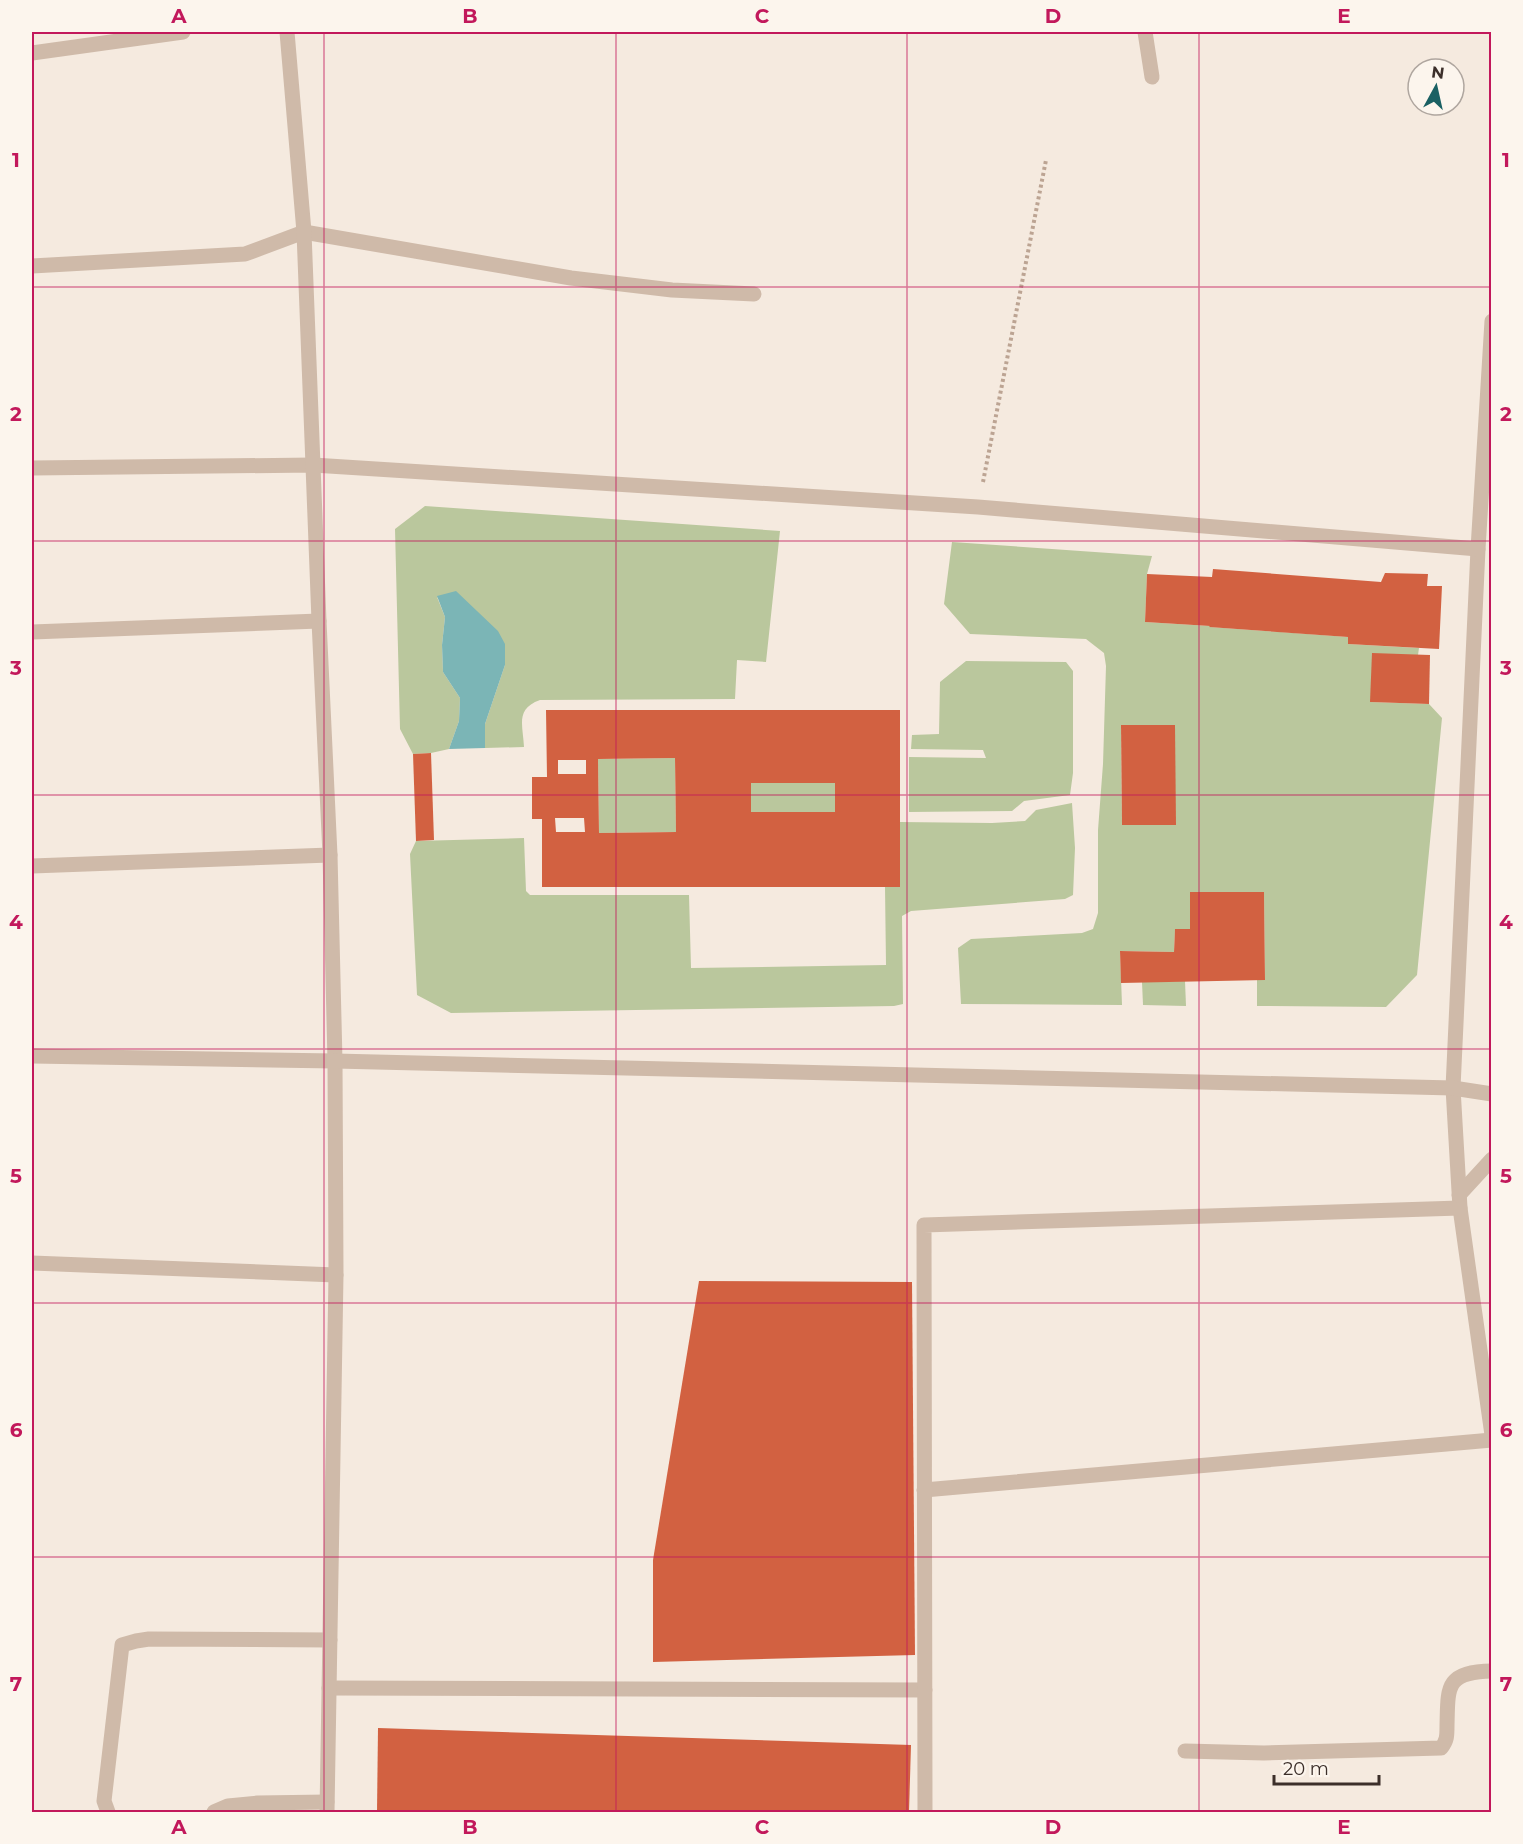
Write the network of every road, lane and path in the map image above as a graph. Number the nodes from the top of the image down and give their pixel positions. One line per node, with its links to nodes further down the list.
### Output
1 (183, 32): 4 (street)
2 (287, 32): 7 (street)
3 (1145, 32): 5 (street)
4 (32, 52)
5 (1152, 77)
6 (1046, 160): 13 (path)
7 (304, 232): 8 (street); 9 (street); 11 (street)
8 (32, 266)
9 (754, 294)
10 (1491, 321): 14 (street)
11 (313, 465): 12 (street); 13 (street); 16 (street)
12 (32, 468)
13 (978, 507): 14 (street)
14 (1478, 549): 15 (street)
15 (1485, 566): 22 (street)
16 (319, 621): 17 (street); 18 (street)
17 (32, 632)
18 (330, 855): 19 (street); 21 (street)
19 (32, 866)
20 (32, 1056): 21 (street)
21 (334, 1061): 22 (street); 27 (street)
22 (1454, 1089): 23 (street); 25 (street)
23 (1491, 1094)
24 (1491, 1160): 25 (street)
25 (1460, 1201): 28 (street); 30 (street)
26 (32, 1263): 27 (street)
27 (336, 1275): 31 (street)
28 (1491, 1435)
29 (1491, 1440): 30 (street)
30 (924, 1490): 34 (street)
31 (330, 1640): 33 (street); 37 (street)
32 (1491, 1671): 35 (street)
33 (329, 1688): 34 (street); 36 (street)
34 (925, 1690): 39 (street)
35 (1185, 1751)
36 (327, 1807): 38 (street)
37 (108, 1812)
38 (214, 1812)
39 (925, 1812)

